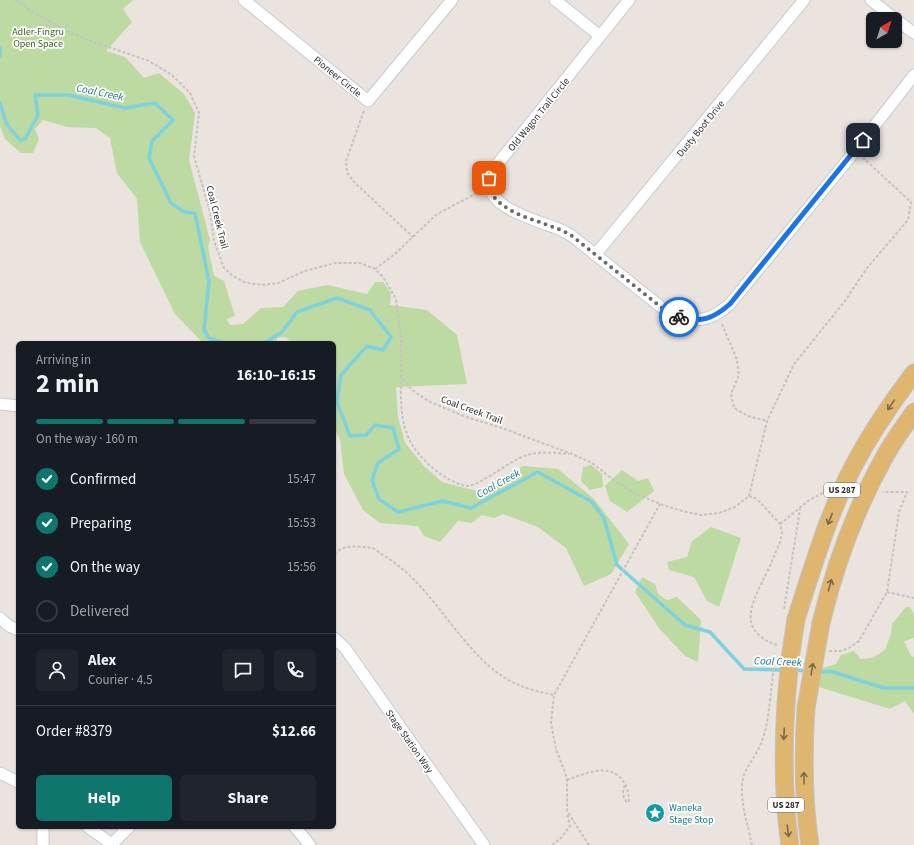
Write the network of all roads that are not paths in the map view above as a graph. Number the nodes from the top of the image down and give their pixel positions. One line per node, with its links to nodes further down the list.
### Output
1 (244, 0): 2 (street, Pioneer Circle)
2 (451, 0)
3 (555, 0): 10 (street)
4 (629, 0): 10 (street, Old Wagon Trail Circle)
5 (804, 0): 12 (street, Dusty Boot Drive)
6 (871, 0): 7 (street)
7 (886, 12)
8 (902, 24): 9 (street)
9 (914, 33)
10 (600, 36): 12 (street, Old Wagon Trail Circle)
11 (914, 75): 12 (street)
12 (595, 255)
13 (914, 373): 30 (main road, US 287, one-way to 30, bridge)
14 (0, 404): 15 (street)
15 (16, 406)
16 (914, 412): 31 (main road, US 287, one-way to 16, bridge)
17 (0, 618): 18 (street)
18 (16, 629)
19 (336, 640): 29 (street, Stage Station Way)
20 (0, 773): 21 (street)
21 (16, 781)
22 (43, 829): 26 (street)
23 (91, 829): 27 (street)
24 (127, 829): 27 (street)
25 (297, 829): 28 (street)
26 (43, 845)
27 (112, 845)
28 (310, 845)
29 (484, 845)
30 (790, 845)
31 (810, 845)

